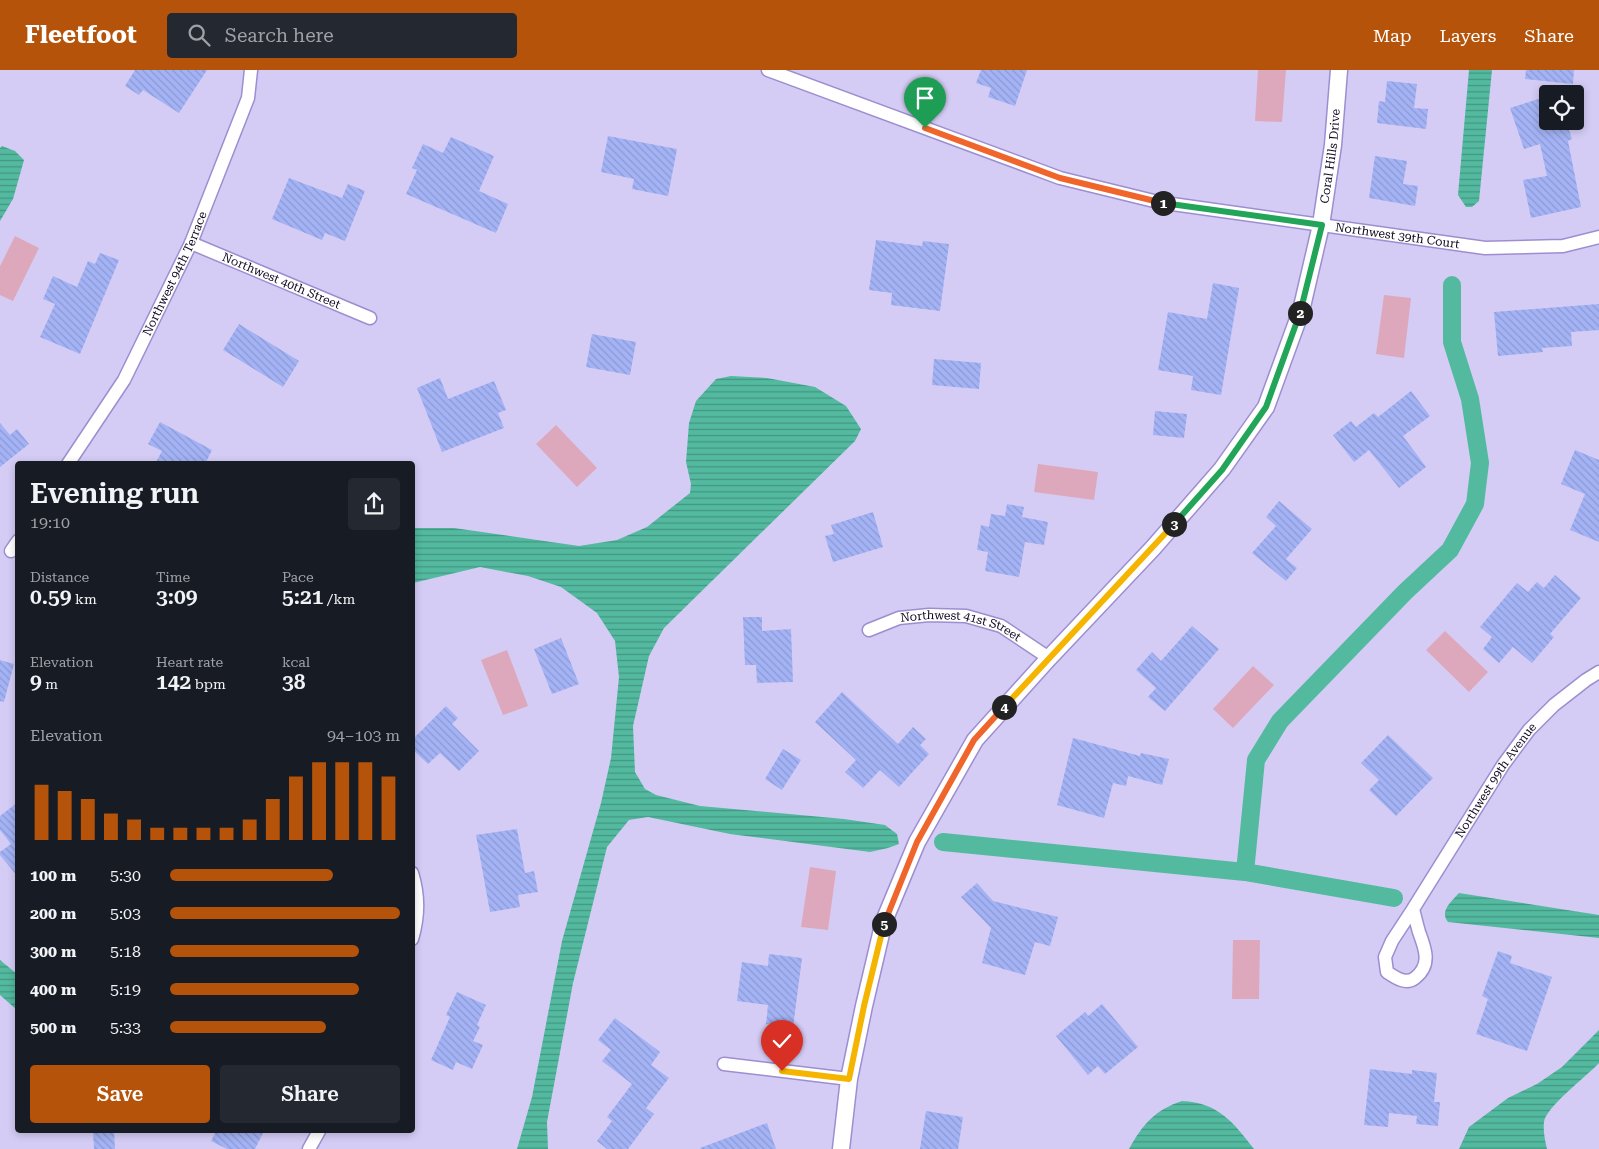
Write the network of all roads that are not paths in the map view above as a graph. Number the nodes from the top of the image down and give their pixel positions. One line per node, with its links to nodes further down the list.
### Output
1 (251, 70): 6 (street, Northwest 94th Terrace)
2 (768, 70): 4 (street, Northwest 39th Court)
3 (1339, 70): 4 (street, Coral Hills Drive)
4 (1322, 225): 5 (street, Northwest 39th Court); 10 (street, Coral Hills Drive)
5 (1599, 237)
6 (190, 243): 7 (street, Northwest 40th Street); 8 (street, Northwest 94th Terrace)
7 (370, 318)
8 (70, 461)
9 (869, 630): 10 (street, Northwest 41st Street)
10 (1049, 658): 16 (street, Coral Hills Drive)
11 (1599, 672): 13 (street, Northwest 99th Avenue)
12 (415, 882): 14 (street)
13 (1414, 909): 13 (street, Northwest 99th Avenue)
14 (415, 928)
15 (724, 1064): 16 (street)
16 (849, 1079): 19 (street, Coral Hills Drive)
17 (318, 1133): 18 (street)
18 (309, 1149)
19 (841, 1149)

